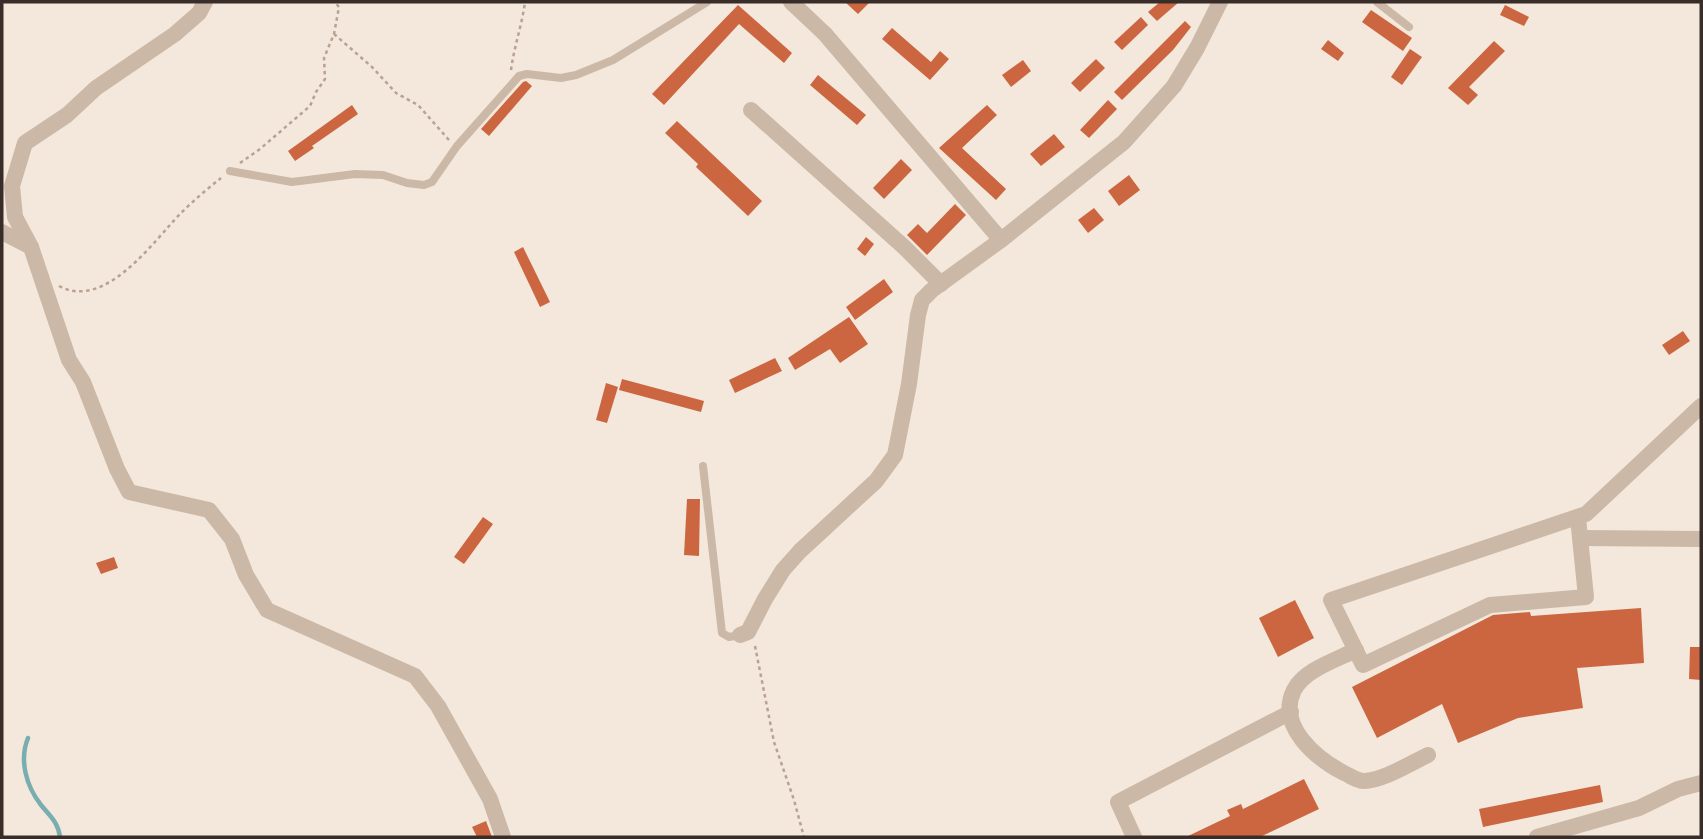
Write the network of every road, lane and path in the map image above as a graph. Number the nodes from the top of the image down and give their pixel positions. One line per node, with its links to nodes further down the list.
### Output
1 (205, 2): 16 (street)
2 (335, 2): 9 (path)
3 (525, 2): 10 (path)
4 (707, 2): 10 (lane)
5 (791, 2): 15 (street)
6 (1220, 2): 15 (street)
7 (1377, 2): 8 (lane)
8 (1409, 27)
9 (334, 34): 12 (path); 13 (path)
10 (510, 86): 12 (lane)
11 (751, 110): 18 (street)
12 (457, 146): 13 (lane)
13 (230, 171): 17 (path)
14 (2, 232): 16 (street)
15 (1001, 240): 18 (street)
16 (31, 247): 30 (street)
17 (55, 284)
18 (941, 284): 24 (street)
19 (1701, 406): 21 (street)
20 (703, 466): 24 (lane)
21 (1578, 518): 22 (street); 26 (street)
22 (1580, 538): 23 (street); 26 (street)
23 (1701, 539)
24 (740, 635)
25 (755, 647): 31 (path)
26 (1356, 650): 27 (street)
27 (1291, 712): 28 (street); 32 (street)
28 (1428, 755)
29 (1701, 783): 33 (street)
30 (503, 837)
31 (804, 837)
32 (1134, 837)
33 (1537, 837)

